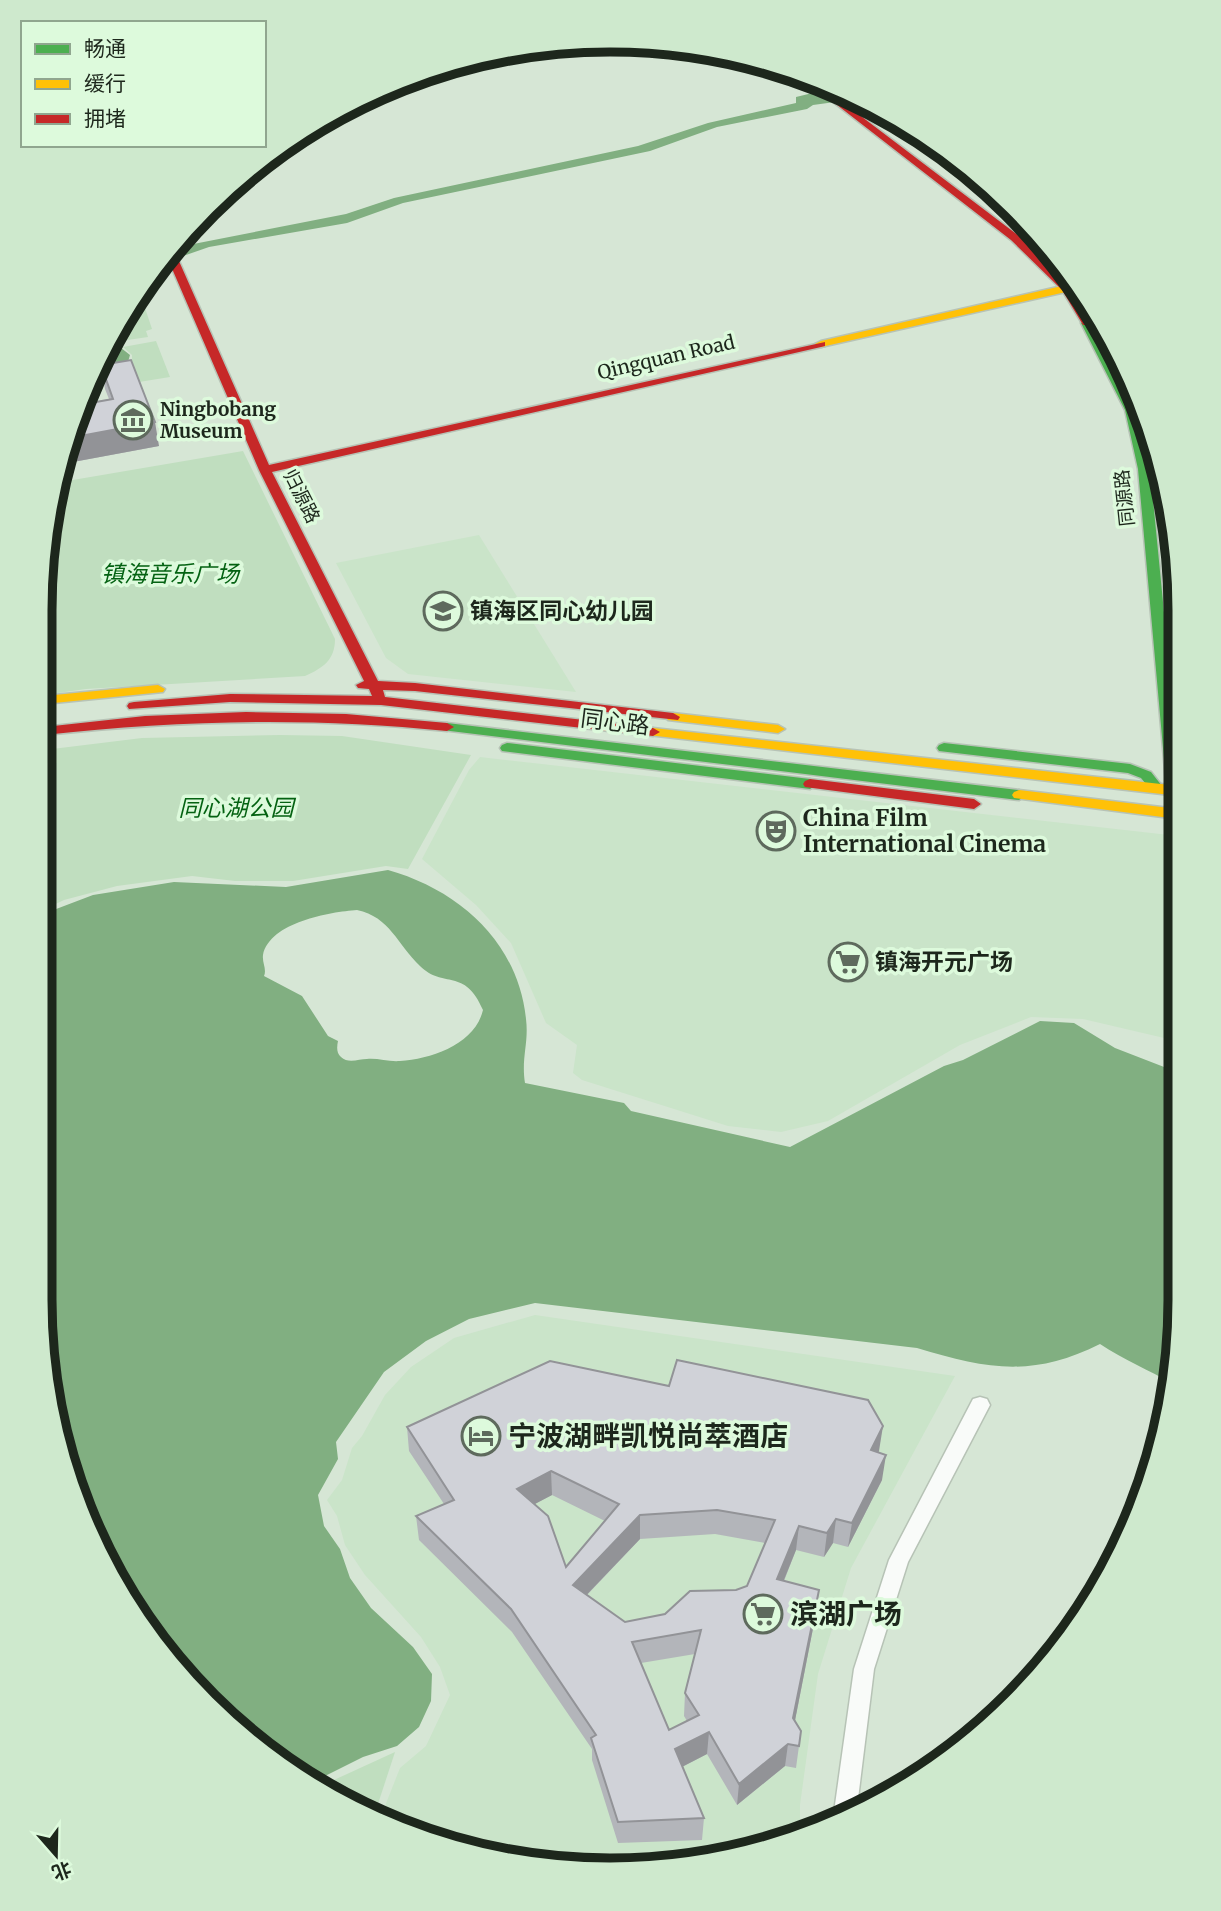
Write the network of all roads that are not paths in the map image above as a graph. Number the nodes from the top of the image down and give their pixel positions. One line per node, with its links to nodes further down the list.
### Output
1 (833, 99): 5 (street, 同源路)
2 (876, 120): 3 (street)
3 (1010, 221)
4 (175, 263): 10 (street, 归源路)
5 (1053, 272)
6 (1065, 288): 10 (street, Qingquan Road)
7 (1093, 331): 8 (street, 同源路)
8 (1131, 410)
9 (1131, 410): 14 (street, 同源路)
10 (265, 470): 11 (street, 归源路)
11 (373, 685): 12 (street); 13 (street, 归源路); 18 (street)
12 (52, 699)
13 (381, 701): 15 (street, 同心路); 16 (street, 归源路); 21 (street, 同心路)
14 (1168, 711)
15 (52, 715)
16 (380, 719): 17 (street, 同心路); 23 (street, 同心路)
17 (52, 730)
18 (800, 731)
19 (52, 743): 24 (street)
20 (924, 745): 21 (street)
21 (1156, 789): 22 (street, 同心路)
22 (1168, 790)
23 (1168, 813)
24 (1168, 814)
25 (980, 1405): 26 (street)
26 (846, 1806)

